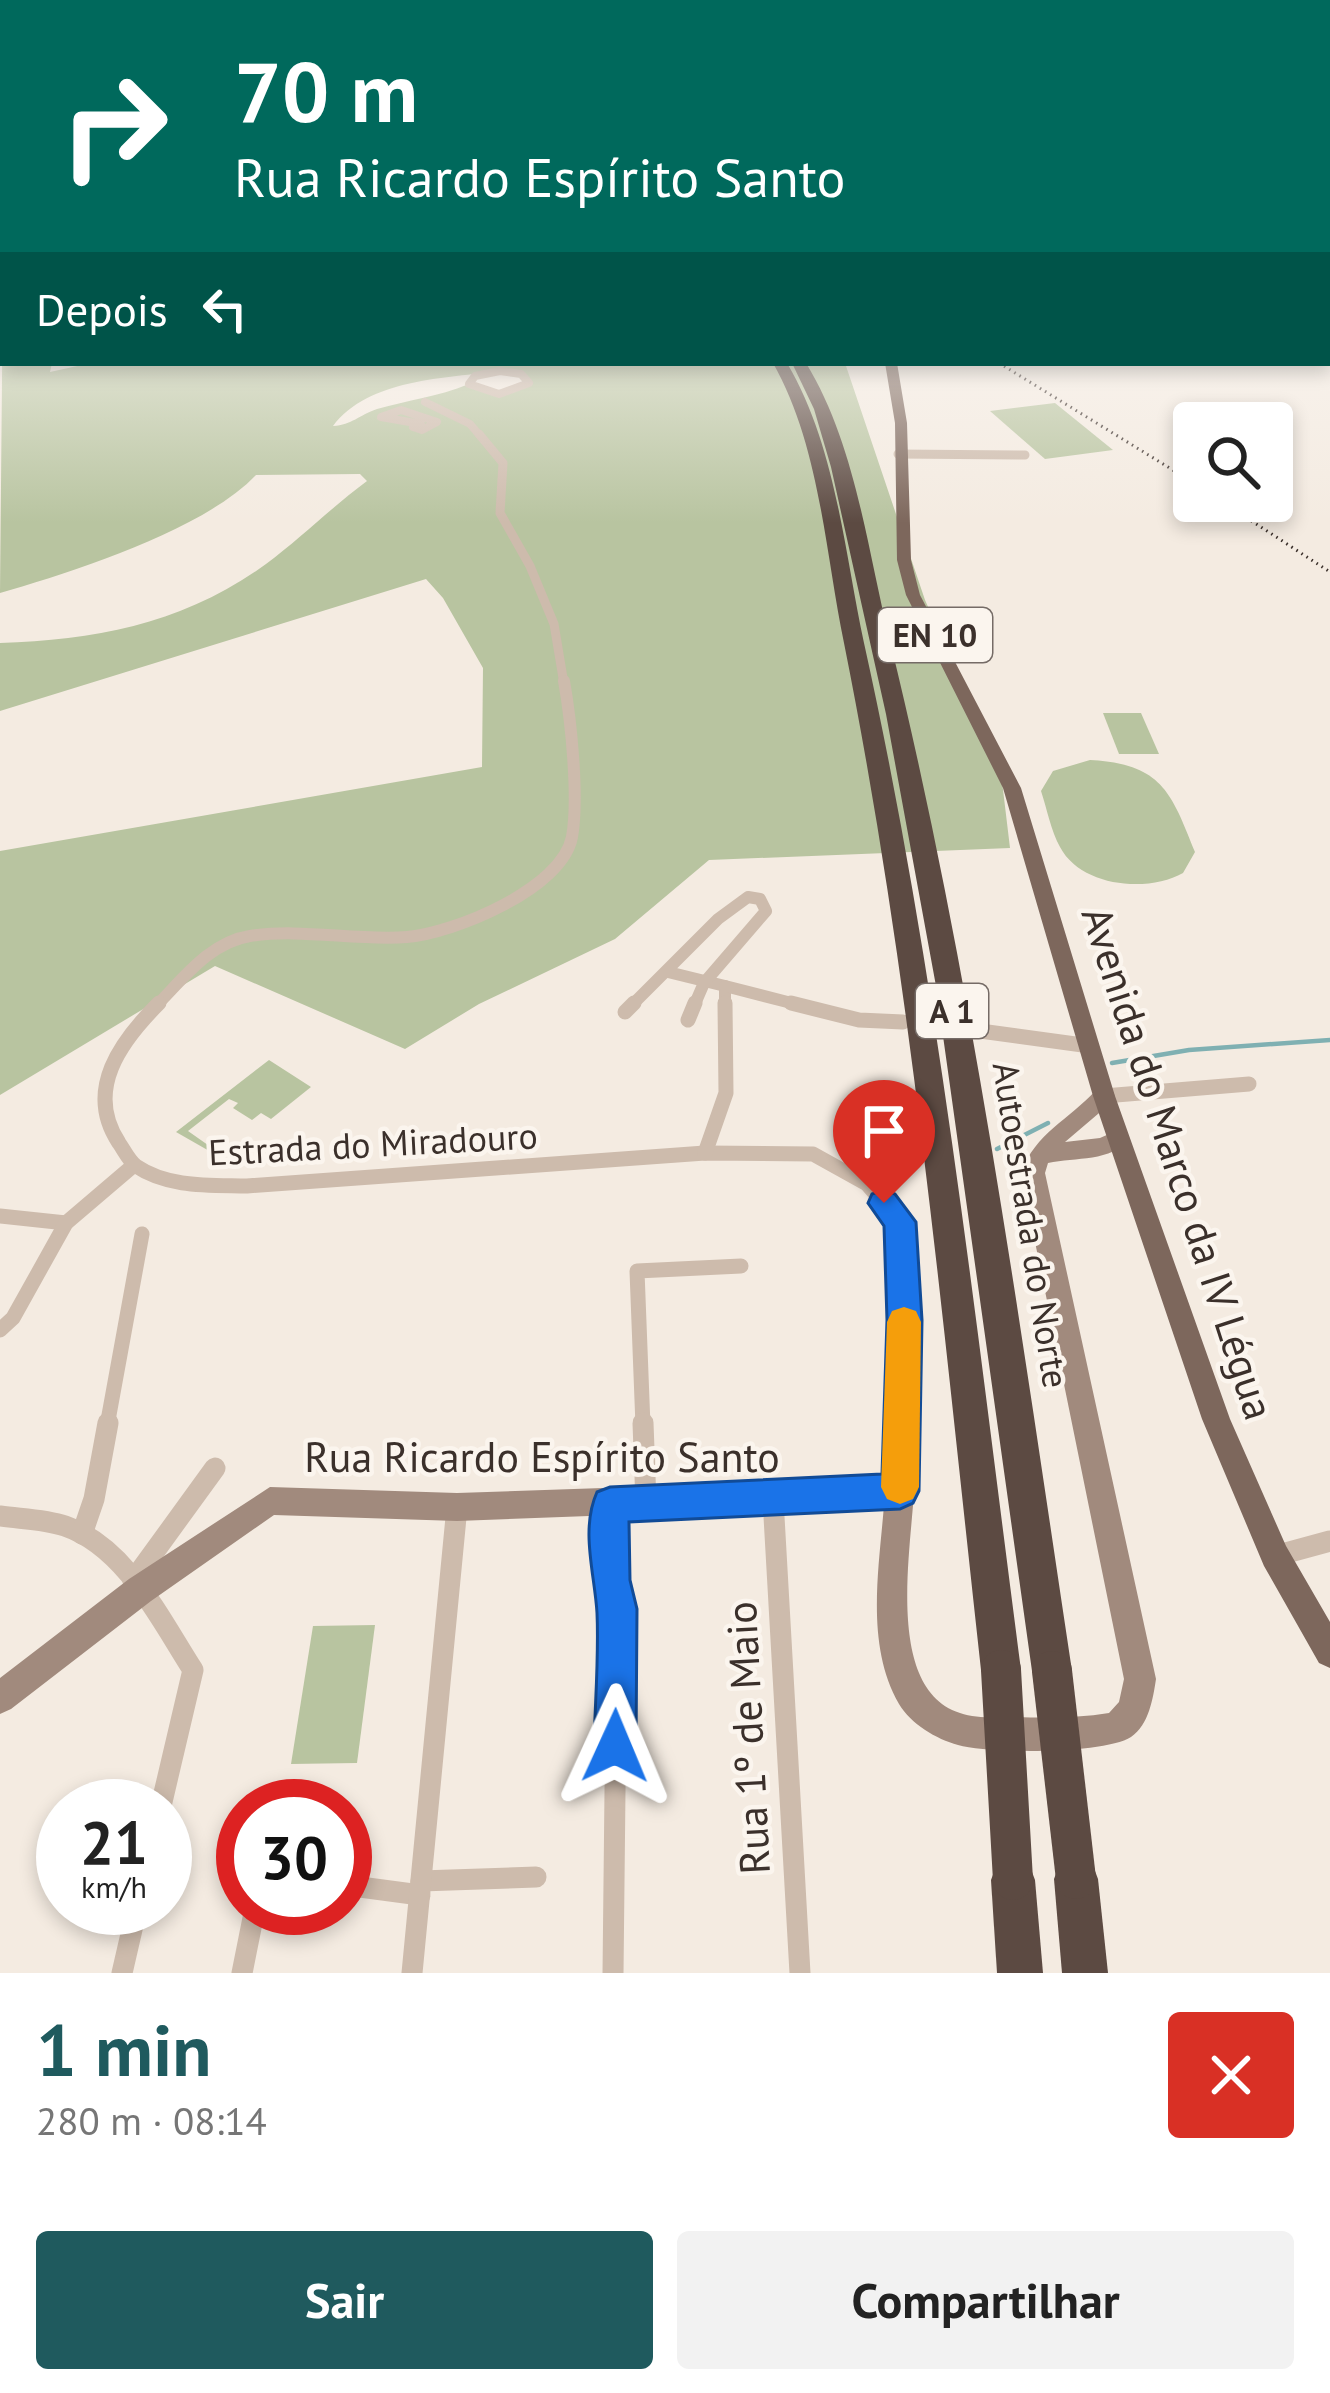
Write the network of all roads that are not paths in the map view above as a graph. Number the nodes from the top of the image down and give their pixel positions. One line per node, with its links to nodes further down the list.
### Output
1 (782, 366): 53 (highway, A 1, bridge)
2 (801, 366): 54 (highway, Autoestrada do Norte / A 1, bridge)
3 (892, 366): 7 (main road, EN 10)
4 (470, 381): 4 (street)
5 (425, 402): 23 (street)
6 (413, 427): 6 (street)
7 (898, 454): 8 (street); 16 (main road, Avenida do Marco da IV Légua / EN 10)
8 (1025, 455)
9 (668, 972): 10 (street); 10 (street); 12 (street)
10 (704, 982): 11 (street); 13 (street)
11 (725, 986): 14 (street); 21 (street)
12 (625, 1012)
13 (688, 1020)
14 (903, 1022)
15 (974, 1030): 16 (street)
16 (1090, 1046): 18 (main road, Avenida do Marco da IV Légua / EN 10)
17 (1249, 1084): 18 (street)
18 (1103, 1096): 19 (street); 20 (main road, Avenida do Marco da IV Légua / EN 10)
19 (1061, 1132): 20 (street); 22 (street)
20 (1114, 1150): 22 (street); 38 (main road, Avenida do Marco da IV Légua / EN 10)
21 (706, 1153): 23 (street, Estrada do Miradouro); 30 (street, Estrada do Miradouro)
22 (1036, 1158): 30 (street)
23 (134, 1165): 25 (street)
24 (0, 1216): 25 (street)
25 (66, 1223): 28 (street)
26 (142, 1234): 36 (street)
27 (741, 1266): 32 (street)
28 (0, 1330)
29 (215, 1468): 39 (street)
30 (900, 1491): 31 (street, Rua Ricardo Espírito Santo)
31 (773, 1499): 32 (street, Rua Ricardo Espírito Santo); 52 (street, Rua 1º de Maio)
32 (646, 1504): 33 (street, Rua Ricardo Espírito Santo)
33 (610, 1505): 34 (street, Rua Ricardo Espírito Santo); 51 (street)
34 (457, 1507): 39 (street, Rua Ricardo Espírito Santo); 45 (street)
35 (0, 1516): 36 (street)
36 (82, 1534): 39 (street)
37 (1330, 1541): 38 (street)
38 (1275, 1556): 40 (main road, Avenida do Marco da IV Légua / EN 10)
39 (137, 1585): 41 (street, Rua Ricardo Espírito Santo); 42 (street)
40 (1330, 1652)
41 (0, 1698)
42 (167, 1779)
43 (536, 1877): 45 (street)
44 (372, 1886): 45 (street)
45 (420, 1888): 50 (street)
46 (131, 1935): 48 (street)
47 (250, 1935): 49 (street)
48 (122, 1973)
49 (242, 1973)
50 (412, 1973)
51 (613, 1973)
52 (800, 1973)
53 (1020, 1973)
54 (1085, 1973)

